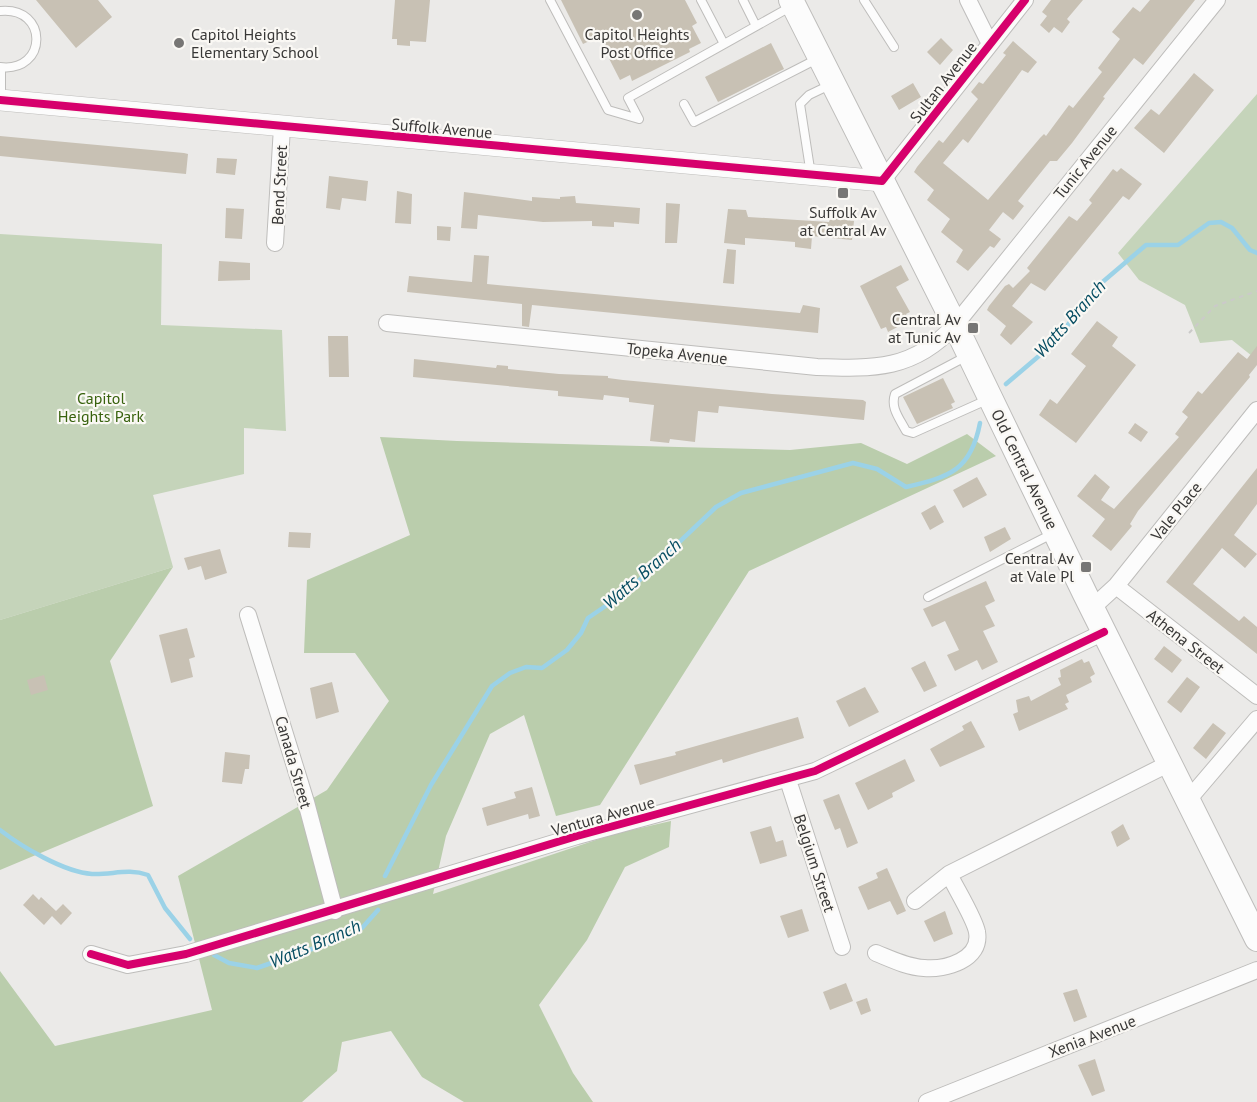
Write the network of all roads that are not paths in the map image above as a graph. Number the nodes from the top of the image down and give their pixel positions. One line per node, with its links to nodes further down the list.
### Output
1 (550, 0): 11 (lane)
2 (701, 0): 11 (lane)
3 (743, 0): 10 (lane)
4 (864, 0): 13 (lane)
5 (968, 0): 12 (street)
6 (1025, 0): 12 (street, Sultan Avenue)
7 (1217, 0): 24 (street, Tunic Avenue)
8 (792, 3): 10 (lane); 14 (main road, Old Central Avenue)
9 (0, 11): 15 (lane)
10 (756, 26): 11 (lane)
11 (724, 44)
12 (990, 44): 21 (street, Sultan Avenue)
13 (894, 47)
14 (820, 57): 16 (main road, Old Central Avenue); 18 (lane)
15 (1, 68): 17 (lane)
16 (833, 84): 20 (lane); 21 (main road, Old Central Avenue)
17 (0, 100): 19 (street, Suffolk Avenue)
18 (684, 104)
19 (282, 127): 20 (street, Suffolk Avenue); 22 (street, Bend Street)
20 (811, 175): 21 (street, Suffolk Avenue)
21 (882, 181): 24 (main road, Old Central Avenue)
22 (276, 243)
23 (387, 323): 24 (street, Topeka Avenue)
24 (955, 325): 25 (main road, Old Central Avenue)
25 (969, 355): 26 (main road, Old Central Avenue); 26 (lane)
26 (990, 398): 28 (main road, Old Central Avenue)
27 (1257, 410): 29 (street, Vale Place)
28 (1055, 532): 30 (lane); 31 (main road, Old Central Avenue)
29 (1116, 586): 31 (street, Vale Place); 34 (street, Athena Street)
30 (928, 597)
31 (1092, 608): 33 (main road, Old Central Avenue)
32 (248, 615): 41 (street, Canada Street)
33 (1104, 632): 36 (main road, Old Central Avenue); 37 (street, Ventura Avenue)
34 (1257, 696)
35 (1257, 719): 38 (street)
36 (1170, 763): 38 (main road, Old Central Avenue); 39 (street)
37 (788, 780): 41 (street, Ventura Avenue); 44 (street, Belgium Street)
38 (1188, 800): 42 (main road, Old Central Avenue)
39 (948, 874): 40 (street); 45 (street)
40 (915, 901)
41 (335, 911): 46 (street, Ventura Avenue)
42 (1252, 914): 43 (main road, Old Central Avenue)
43 (1257, 939)
44 (842, 946)
45 (876, 953)
46 (91, 954)
47 (1257, 970): 48 (street, Xenia Avenue)
48 (927, 1102)

